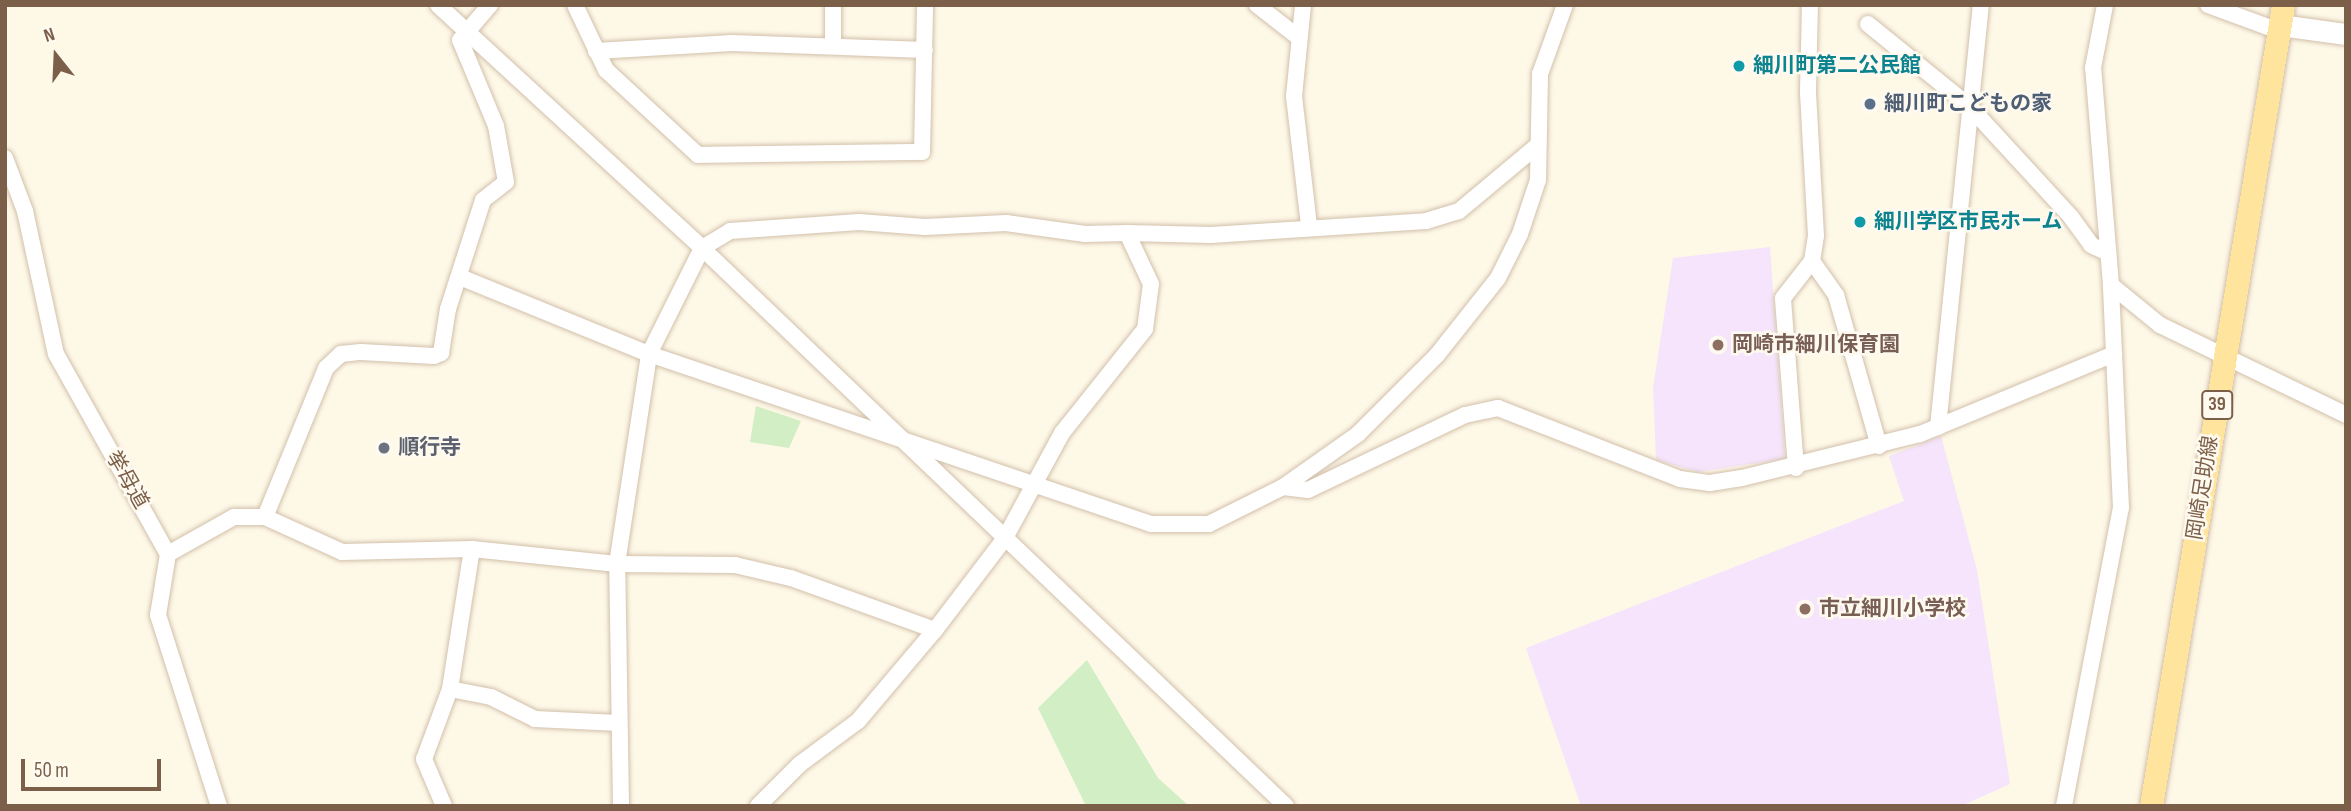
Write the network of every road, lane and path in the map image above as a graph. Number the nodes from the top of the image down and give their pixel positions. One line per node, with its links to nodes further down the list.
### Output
1 (438, 5): 15 (street)
2 (489, 5): 15 (street)
3 (575, 5): 20 (street)
4 (833, 5): 18 (street)
5 (925, 5): 19 (street)
6 (1257, 5): 17 (street)
7 (1303, 5): 17 (street)
8 (1565, 5): 22 (street)
9 (1810, 5): 28 (street)
10 (1981, 5): 21 (street)
11 (2105, 5): 27 (street)
12 (2207, 5): 13 (street)
13 (2281, 20): 16 (street); 33 (main road, 岡崎足助線 / 39)
14 (1868, 24): 21 (street)
15 (468, 32): 26 (street); 29 (street)
16 (2346, 34)
17 (1298, 37): 24 (street)
18 (832, 44): 19 (street); 20 (street)
19 (925, 50): 20 (street)
20 (596, 51)
21 (1969, 106): 27 (street); 35 (street)
22 (1538, 145): 24 (street); 40 (street)
23 (5, 158): 44 (street, 挙母道)
24 (1309, 225): 25 (street)
25 (1127, 233): 26 (street); 39 (street)
26 (702, 248): 31 (street); 36 (street)
27 (2108, 253): 30 (street)
28 (1812, 261): 37 (street); 38 (street)
29 (460, 277): 31 (street); 41 (street)
30 (2111, 285): 32 (street); 33 (street)
31 (649, 354): 36 (street); 45 (street)
32 (2113, 354): 35 (street); 54 (street)
33 (2224, 359): 34 (street); 55 (main road, 岡崎足助線 / 39)
34 (2346, 415)
35 (1938, 427): 37 (street)
36 (894, 436): 39 (street); 42 (street)
37 (1879, 446): 38 (street)
38 (1796, 468): 40 (street)
39 (1032, 484): 40 (street); 42 (street)
40 (1283, 487)
41 (265, 517): 43 (street); 44 (street)
42 (1005, 538): 46 (street); 53 (street)
43 (472, 549): 45 (street); 47 (street)
44 (168, 554): 49 (street)
45 (617, 564): 46 (street); 48 (street)
46 (936, 630): 52 (street)
47 (450, 689): 48 (street); 50 (street)
48 (619, 723): 51 (street)
49 (219, 806)
50 (444, 806)
51 (621, 806)
52 (758, 806)
53 (1286, 806)
54 (2064, 806)
55 (2151, 806)

